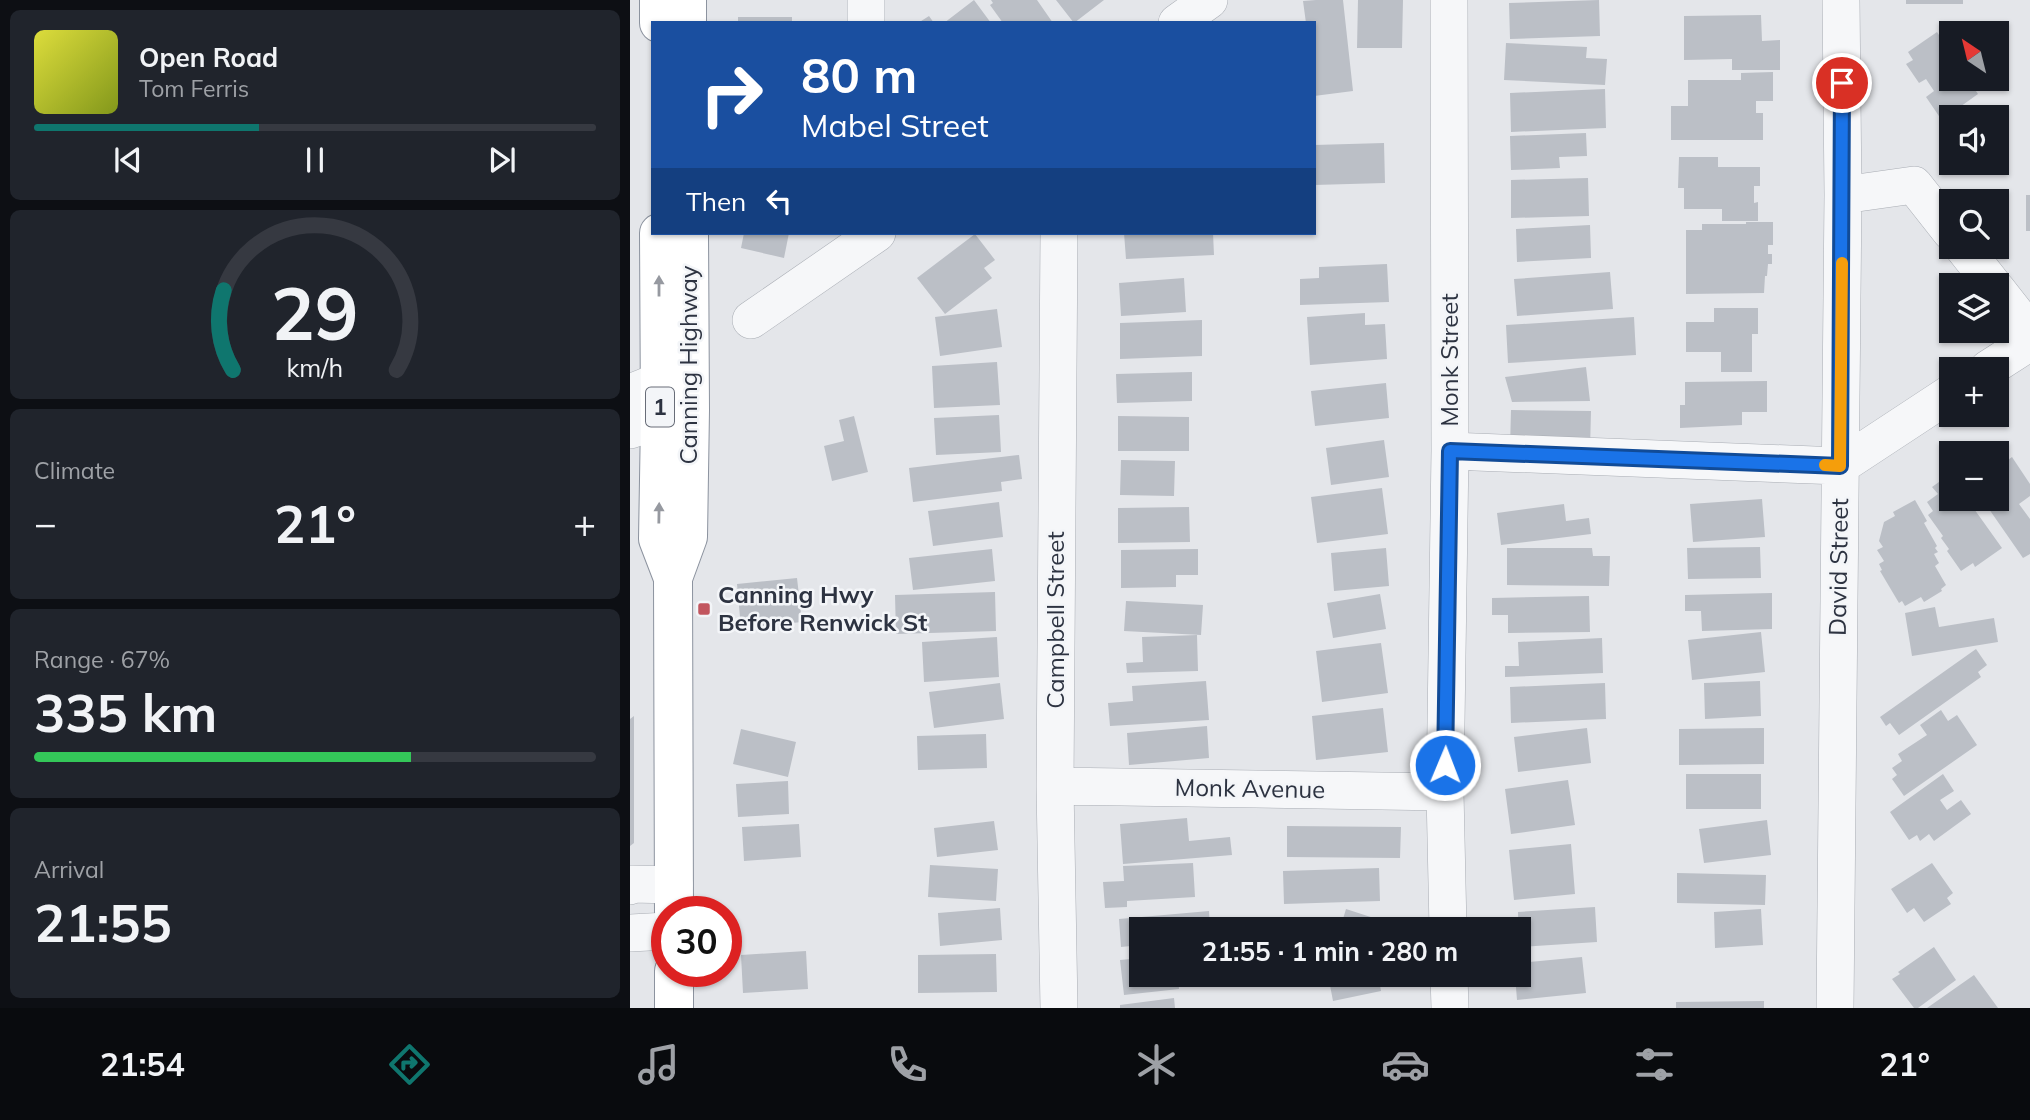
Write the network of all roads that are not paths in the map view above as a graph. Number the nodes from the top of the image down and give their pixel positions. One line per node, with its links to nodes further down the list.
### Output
1 (659, 0): 7 (highway)
2 (687, 0): 8 (highway)
3 (866, 0): 9 (street)
4 (1209, 0): 10 (street)
5 (1449, 0): 26 (street, Monk Street)
6 (1841, 0): 11 (street, David Street)
7 (659, 21)
8 (687, 21)
9 (866, 21)
10 (1180, 21)
11 (1843, 195): 12 (street); 27 (street, David Street)
12 (1939, 217)
13 (659, 235): 24 (highway, Canning Highway / 1, one-way to 13)
14 (688, 235): 24 (highway, Canning Highway / 1)
15 (874, 235): 20 (street)
16 (1059, 235): 28 (street, Campbell Street)
17 (1972, 259): 18 (street)
18 (1984, 273)
19 (2009, 305): 21 (street)
20 (751, 320)
21 (2030, 332)
22 (2030, 342): 23 (street)
23 (2007, 357)
24 (660, 401): 32 (highway, Canning Highway / 1)
25 (1939, 401): 27 (street)
26 (1450, 451): 27 (street); 29 (street, Monk Street)
27 (1840, 466): 41 (street, David Street)
28 (1055, 786): 29 (street, Monk Avenue); 39 (street, Campbell Street)
29 (1445, 792): 33 (street, Monk Street)
30 (630, 886): 31 (street)
31 (667, 896)
32 (674, 896)
33 (1448, 917)
34 (651, 932): 35 (street)
35 (630, 933)
36 (674, 987): 38 (highway)
37 (1449, 987): 40 (street)
38 (674, 1008)
39 (1059, 1008)
40 (1450, 1008)
41 (1835, 1008)

